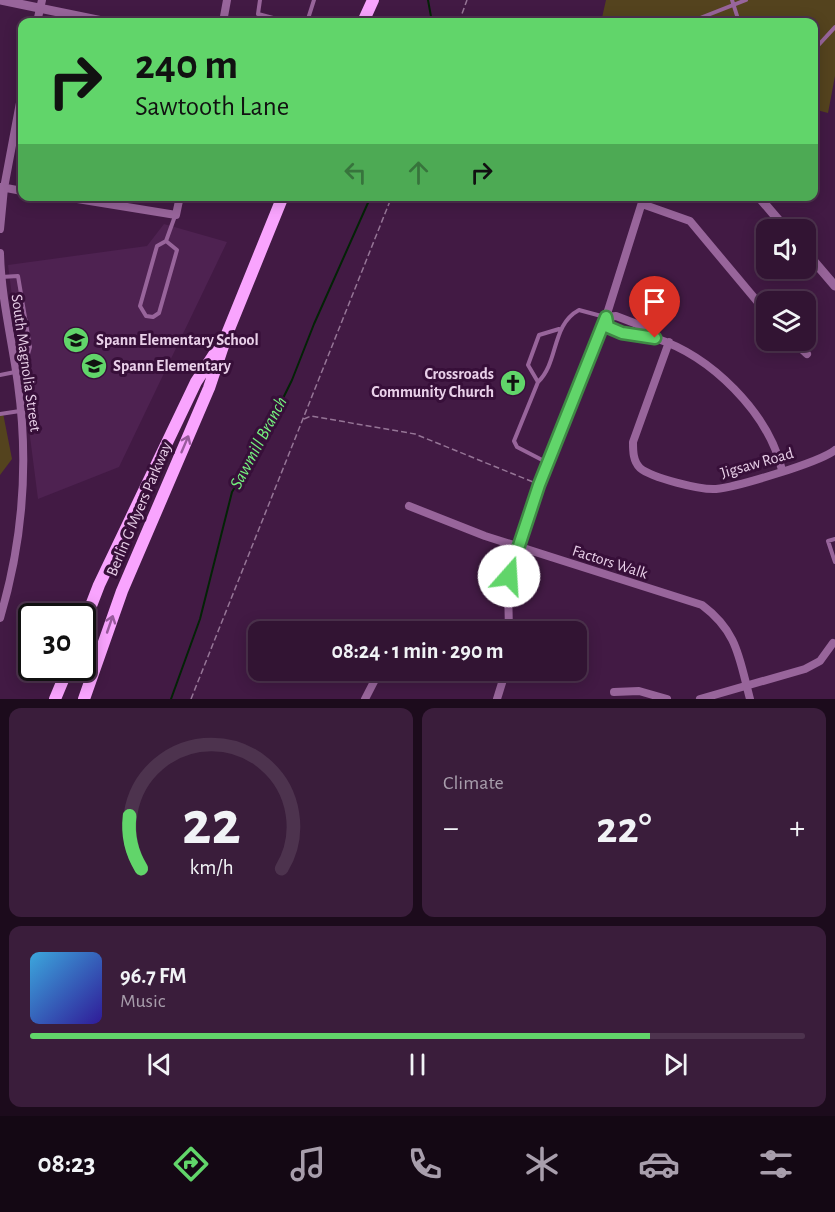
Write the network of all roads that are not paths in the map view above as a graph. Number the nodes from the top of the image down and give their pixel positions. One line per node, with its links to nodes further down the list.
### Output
1 (0, 0): 8 (street)
2 (227, 0): 10 (street)
3 (260, 0): 11 (lane)
4 (314, 0): 12 (lane)
5 (374, 0): 13 (main road)
6 (746, 0): 7 (lane)
7 (733, 3): 14 (lane); 15 (lane)
8 (41, 4): 9 (street)
9 (92, 18)
10 (224, 18)
11 (273, 18)
12 (309, 18)
13 (365, 18)
14 (699, 18)
15 (738, 18)
16 (835, 27): 17 (lane)
17 (818, 46)
18 (18, 111): 19 (street)
19 (2, 187): 20 (street); 29 (street)
20 (18, 190)
21 (90, 201): 27 (street)
22 (179, 201): 27 (street)
23 (282, 201): 38 (main road, Berlin G Myers Parkway)
24 (643, 201): 36 (street)
25 (645, 201): 35 (street)
26 (762, 201): 28 (street)
27 (176, 215): 30 (lane)
28 (778, 219)
29 (0, 229)
30 (166, 241): 30 (lane)
31 (0, 253): 33 (street, South Magnolia Street)
32 (816, 264): 34 (street)
33 (1, 277): 43 (street, South Magnolia Street); 43 (lane)
34 (835, 286)
35 (756, 300)
36 (606, 317): 37 (lane); 39 (street); 39 (street); 50 (street)
37 (560, 329): 46 (lane); 46 (lane)
38 (227, 333): 57 (main road, Berlin G Myers Parkway); 69 (main road, Berlin G Myers Parkway, one-way to 38)
39 (655, 338): 40 (street)
40 (669, 342): 51 (street); 51 (street, Jigsaw Road)
41 (804, 351): 42 (street)
42 (807, 354)
43 (13, 356): 44 (street, South Magnolia Street)
44 (16, 372): 45 (lane); 47 (street, South Magnolia Street)
45 (0, 375)
46 (538, 382): 50 (lane)
47 (21, 411): 48 (lane); 56 (street, South Magnolia Street)
48 (0, 414)
49 (835, 450): 51 (street, Jigsaw Road)
50 (549, 464): 54 (street)
51 (782, 470)
52 (409, 506): 54 (street, Factors Walk)
53 (835, 539): 55 (lane)
54 (519, 547): 59 (street); 65 (street, Factors Walk)
55 (835, 562)
56 (3, 598): 58 (street, South Magnolia Street)
57 (92, 603)
58 (0, 618)
59 (509, 621)
60 (833, 643): 65 (street)
61 (63, 681): 67 (main road)
62 (65, 681): 68 (main road)
63 (374, 681): 70 (street)
64 (503, 681): 71 (street)
65 (746, 685): 73 (street); 74 (street, Factors Walk)
66 (614, 692): 72 (street)
67 (55, 699)
68 (60, 699)
69 (84, 699)
70 (365, 699)
71 (497, 699)
72 (667, 699)
73 (700, 699)
74 (750, 699)

